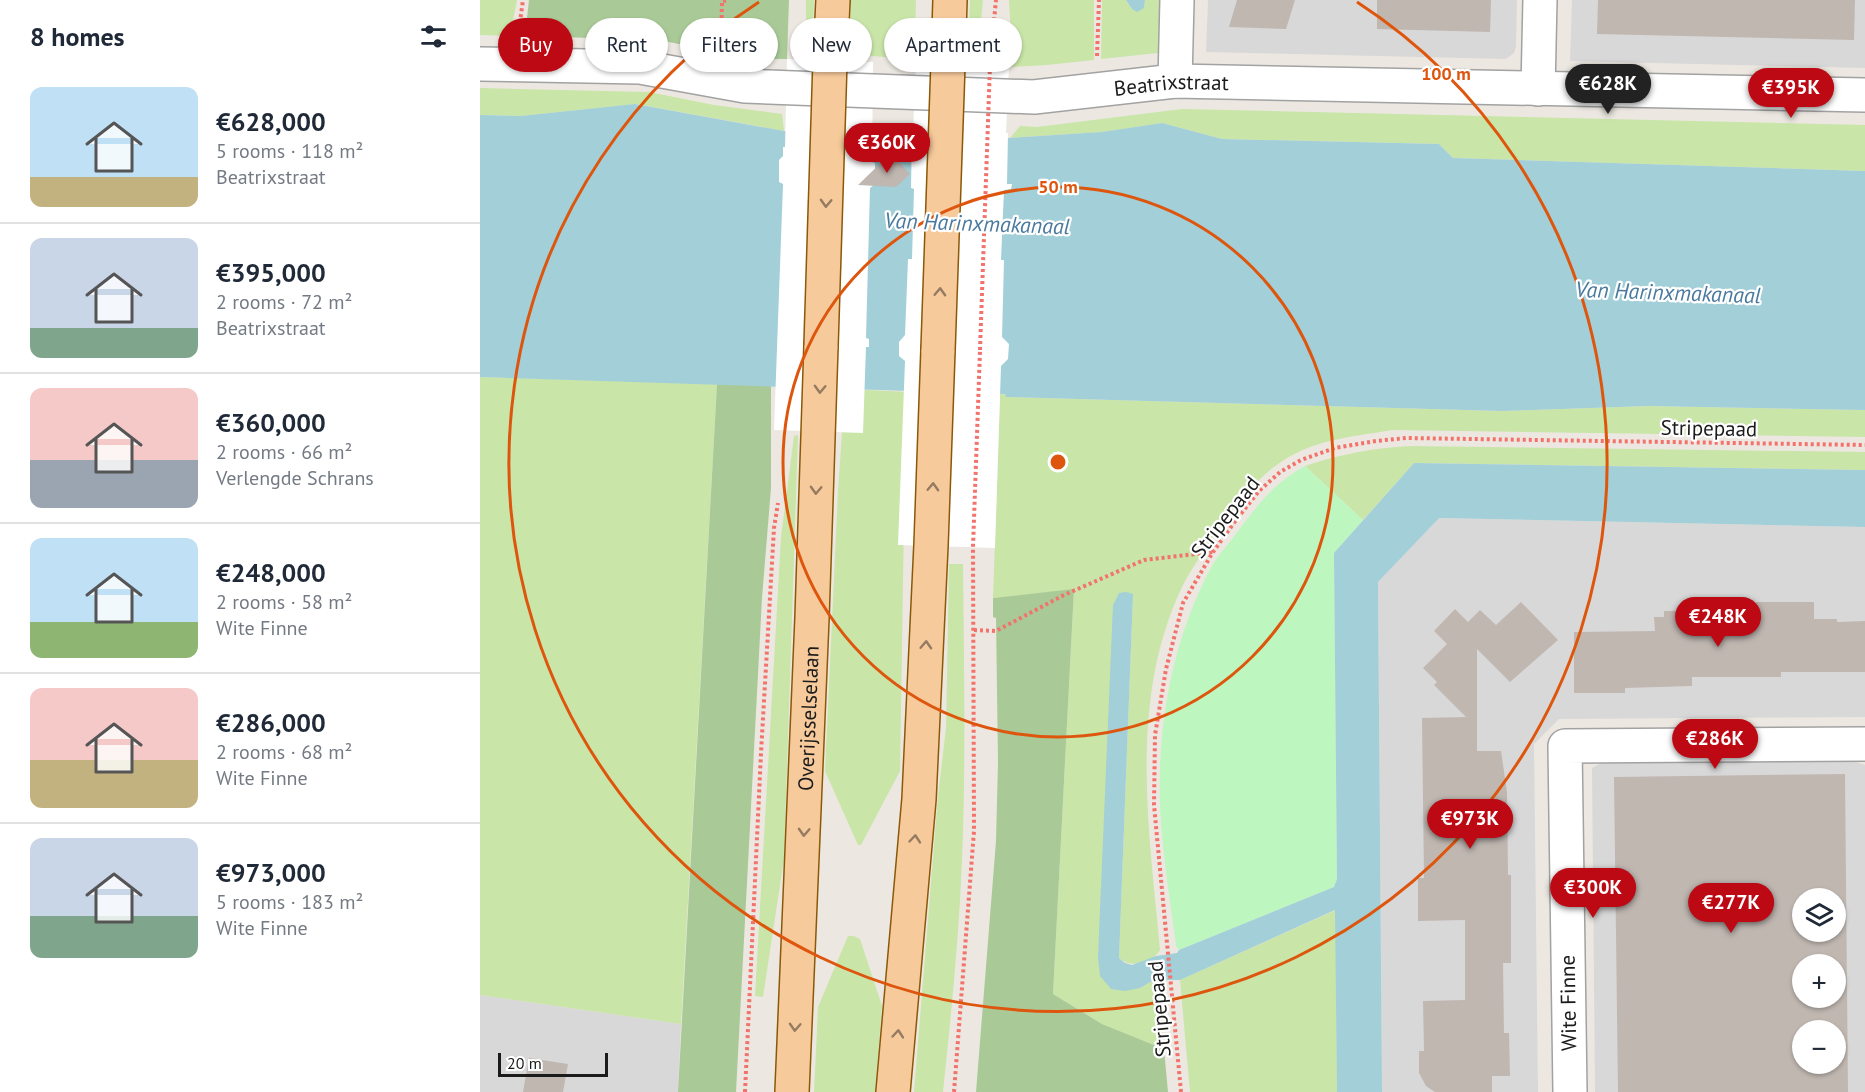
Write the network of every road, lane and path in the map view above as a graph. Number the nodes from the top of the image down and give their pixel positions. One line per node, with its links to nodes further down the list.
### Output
1 (729, 0): 10 (path)
2 (833, 0): 22 (main road, Overijsselselaan, one-way to 22, bridge)
3 (950, 0): 23 (main road, one-way to 3, bridge)
4 (996, 0): 17 (path, bridge)
5 (1099, 0): 11 (path)
6 (1177, 0): 9 (street)
7 (1540, 0): 12 (street)
8 (480, 64): 10 (street, Beatrixstraat)
9 (1175, 81): 11 (street, Beatrixstraat); 12 (street, Beatrixstraat)
10 (721, 82): 11 (street, Beatrixstraat)
11 (1096, 89)
12 (1538, 89): 13 (street, Beatrixstraat)
13 (1865, 95)
14 (1865, 445): 16 (path, Stripepaad)
15 (779, 498): 19 (path, Overijsselselaan)
16 (1213, 552): 17 (path); 25 (path, Stripepaad)
17 (974, 630): 24 (path)
18 (1865, 744): 26 (street, Wite Finne)
19 (748, 1000): 20 (path); 21 (path, Overijsselselaan)
20 (755, 1000)
21 (745, 1092)
22 (792, 1092)
23 (893, 1092)
24 (954, 1092)
25 (1181, 1092)
26 (1570, 1092)

